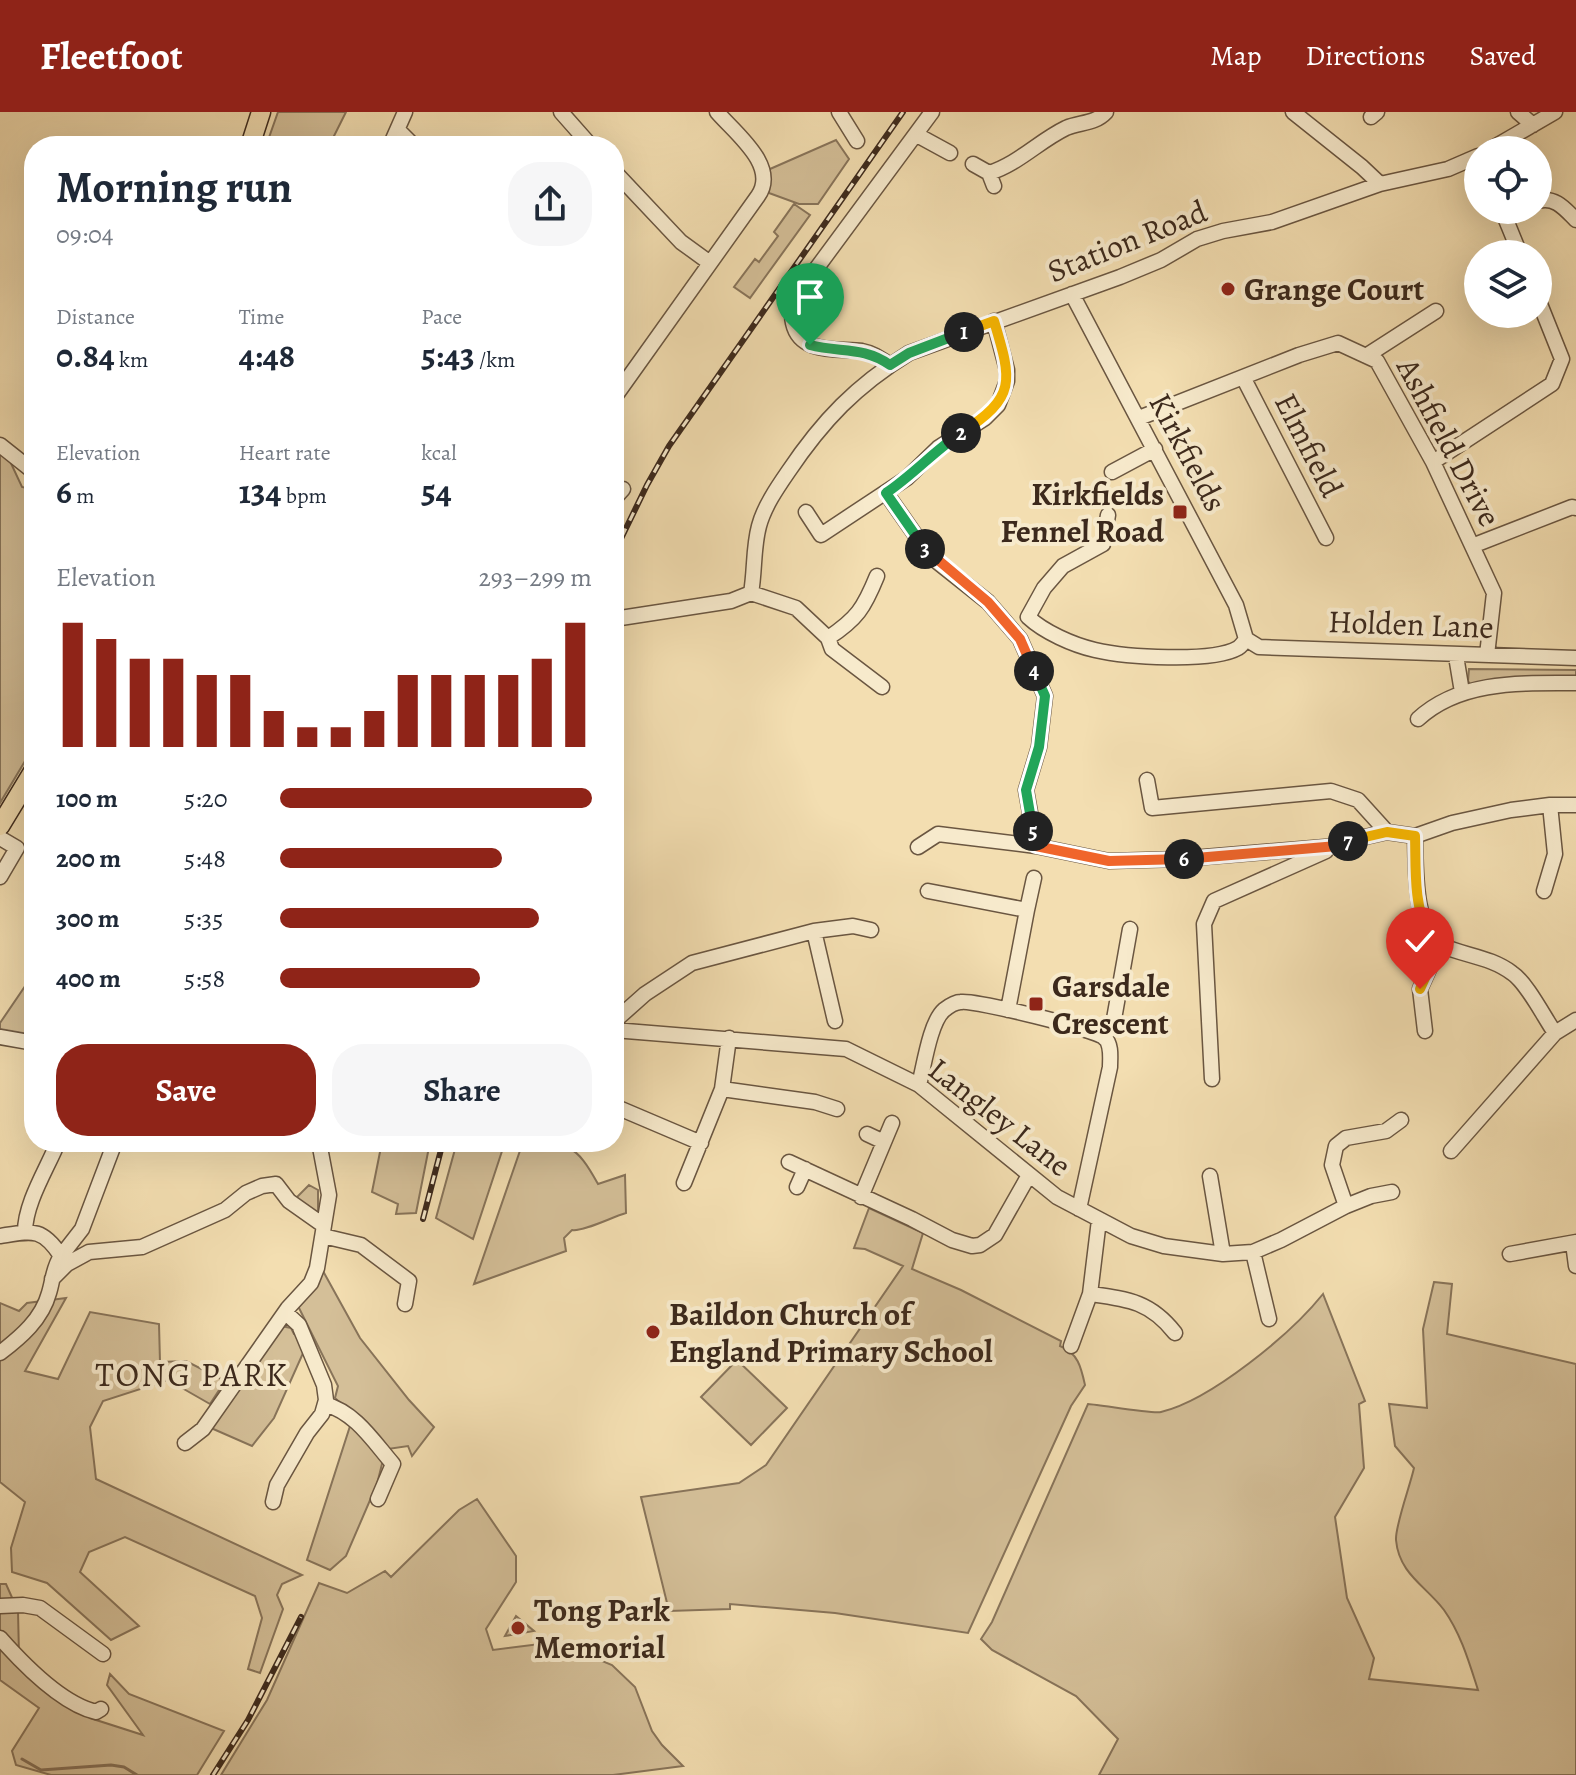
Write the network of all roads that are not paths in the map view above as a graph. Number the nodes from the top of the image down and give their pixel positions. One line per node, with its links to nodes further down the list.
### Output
1 (261, 112): 14 (main road)
2 (405, 112): 12 (street)
3 (561, 112): 17 (street)
4 (717, 112): 27 (street)
5 (839, 112): 19 (street)
6 (932, 112): 13 (street)
7 (1106, 112): 22 (street)
8 (1293, 112): 24 (street)
9 (1518, 112): 11 (street)
10 (1555, 112): 11 (street)
11 (1533, 125): 18 (street)
12 (398, 130): 15 (street); 16 (street)
13 (917, 135): 20 (street); 33 (street)
14 (253, 136)
15 (395, 136)
16 (404, 136)
17 (582, 136)
18 (1514, 136)
19 (857, 141)
20 (950, 153)
21 (1464, 162): 24 (street, Station Road)
22 (973, 164)
23 (624, 182): 27 (street)
24 (1380, 184): 28 (street, Station Road)
25 (1552, 200): 26 (street)
26 (1576, 220)
27 (710, 263): 35 (street)
28 (1072, 294): 30 (street, Station Road); 36 (street, Kirkfields)
29 (1436, 311): 32 (street)
30 (994, 321): 33 (street, Station Road); 42 (street)
31 (1550, 328): 39 (street)
32 (1366, 356): 34 (street, Ashfield Drive); 39 (street, Ashfield Drive)
33 (890, 365): 49 (street, Station Road)
34 (1243, 377): 36 (street, Ashfield Drive); 46 (street, Elmfield)
35 (624, 384)
36 (1139, 418): 38 (street, Kirkfields)
37 (0, 445): 40 (street)
38 (1155, 449): 41 (street); 52 (street, Kirkfields)
39 (1433, 462): 47 (street, Ashfield Drive)
40 (24, 464)
41 (1112, 472)
42 (886, 493): 44 (street); 68 (street)
43 (1576, 508): 47 (street)
44 (806, 512)
45 (1108, 515): 52 (street)
46 (1326, 538)
47 (1472, 546): 53 (street, Ashfield Drive)
48 (877, 576): 51 (street)
49 (751, 593): 50 (street); 51 (street)
50 (624, 617)
51 (828, 638): 57 (street)
52 (1246, 639): 54 (street, Holden Lane)
53 (1487, 655): 54 (street, Holden Lane); 55 (street, Holden Lane)
54 (1456, 656): 58 (street)
55 (1576, 658)
56 (1576, 683): 58 (street)
57 (882, 687)
58 (1462, 692): 59 (street)
59 (1418, 719)
60 (1147, 780): 65 (street)
61 (24, 786): 64 (main road)
62 (1550, 805): 63 (street); 66 (street); 74 (street)
63 (1576, 805)
64 (2, 820)
65 (1387, 832): 66 (street); 69 (street)
66 (1415, 836): 79 (street)
67 (0, 838): 71 (street)
68 (1036, 846): 69 (street); 70 (street)
69 (1337, 846): 91 (street)
70 (918, 847)
71 (0, 877)
72 (1034, 878): 75 (street)
73 (928, 891): 75 (street)
74 (1544, 891)
75 (1027, 910): 80 (street)
76 (1130, 929): 89 (street)
77 (871, 930): 78 (street)
78 (814, 931): 81 (street); 83 (street)
79 (1440, 945): 85 (street); 86 (street)
80 (1008, 1010): 89 (street); 92 (street)
81 (624, 1013)
82 (1576, 1020): 86 (street)
83 (835, 1021)
84 (624, 1031): 88 (street, Langley Lane)
85 (1425, 1031)
86 (1555, 1033): 101 (street)
87 (0, 1037): 90 (street)
88 (729, 1038): 92 (street, Langley Lane); 93 (street)
89 (1104, 1038): 114 (street)
90 (24, 1041)
91 (1212, 1079)
92 (919, 1085): 107 (street, Langley Lane)
93 (722, 1089): 94 (street); 100 (street)
94 (837, 1109)
95 (624, 1110): 100 (street)
96 (1393, 1122): 113 (street)
97 (892, 1123): 99 (street)
98 (867, 1134): 99 (street)
99 (884, 1142): 112 (street)
100 (701, 1143): 109 (street)
101 (1451, 1151)
102 (54, 1152): 117 (street)
103 (111, 1152): 123 (street)
104 (321, 1152): 116 (street)
105 (789, 1162): 106 (street)
106 (805, 1169): 110 (street); 112 (street)
107 (1029, 1175): 112 (street); 114 (street, Langley Lane)
108 (1210, 1176): 121 (street)
109 (684, 1183)
110 (797, 1187)
111 (1392, 1192): 113 (street, Langley Lane)
112 (861, 1197)
113 (1346, 1206): 120 (street, Langley Lane)
114 (1079, 1209): 115 (street, Langley Lane)
115 (1099, 1220): 121 (street, Langley Lane); 126 (street)
116 (323, 1230): 125 (street); 127 (street); 128 (street)
117 (25, 1232): 118 (street); 123 (street)
118 (0, 1236)
119 (1575, 1243): 122 (street); 124 (street)
120 (1253, 1252): 121 (street, Langley Lane); 129 (street)
121 (1223, 1254)
122 (1510, 1254)
123 (61, 1256): 125 (street)
124 (1576, 1266)
125 (52, 1279): 132 (street)
126 (1090, 1294): 130 (street); 131 (street)
127 (405, 1304)
128 (286, 1313): 133 (street); 134 (street)
129 (1269, 1319)
130 (1175, 1333)
131 (1071, 1346)
132 (0, 1353)
133 (325, 1404): 135 (street); 136 (street)
134 (185, 1443)
135 (378, 1499)
136 (273, 1502)
137 (0, 1606): 139 (street)
138 (0, 1638): 140 (street)
139 (103, 1654)
140 (101, 1709)

